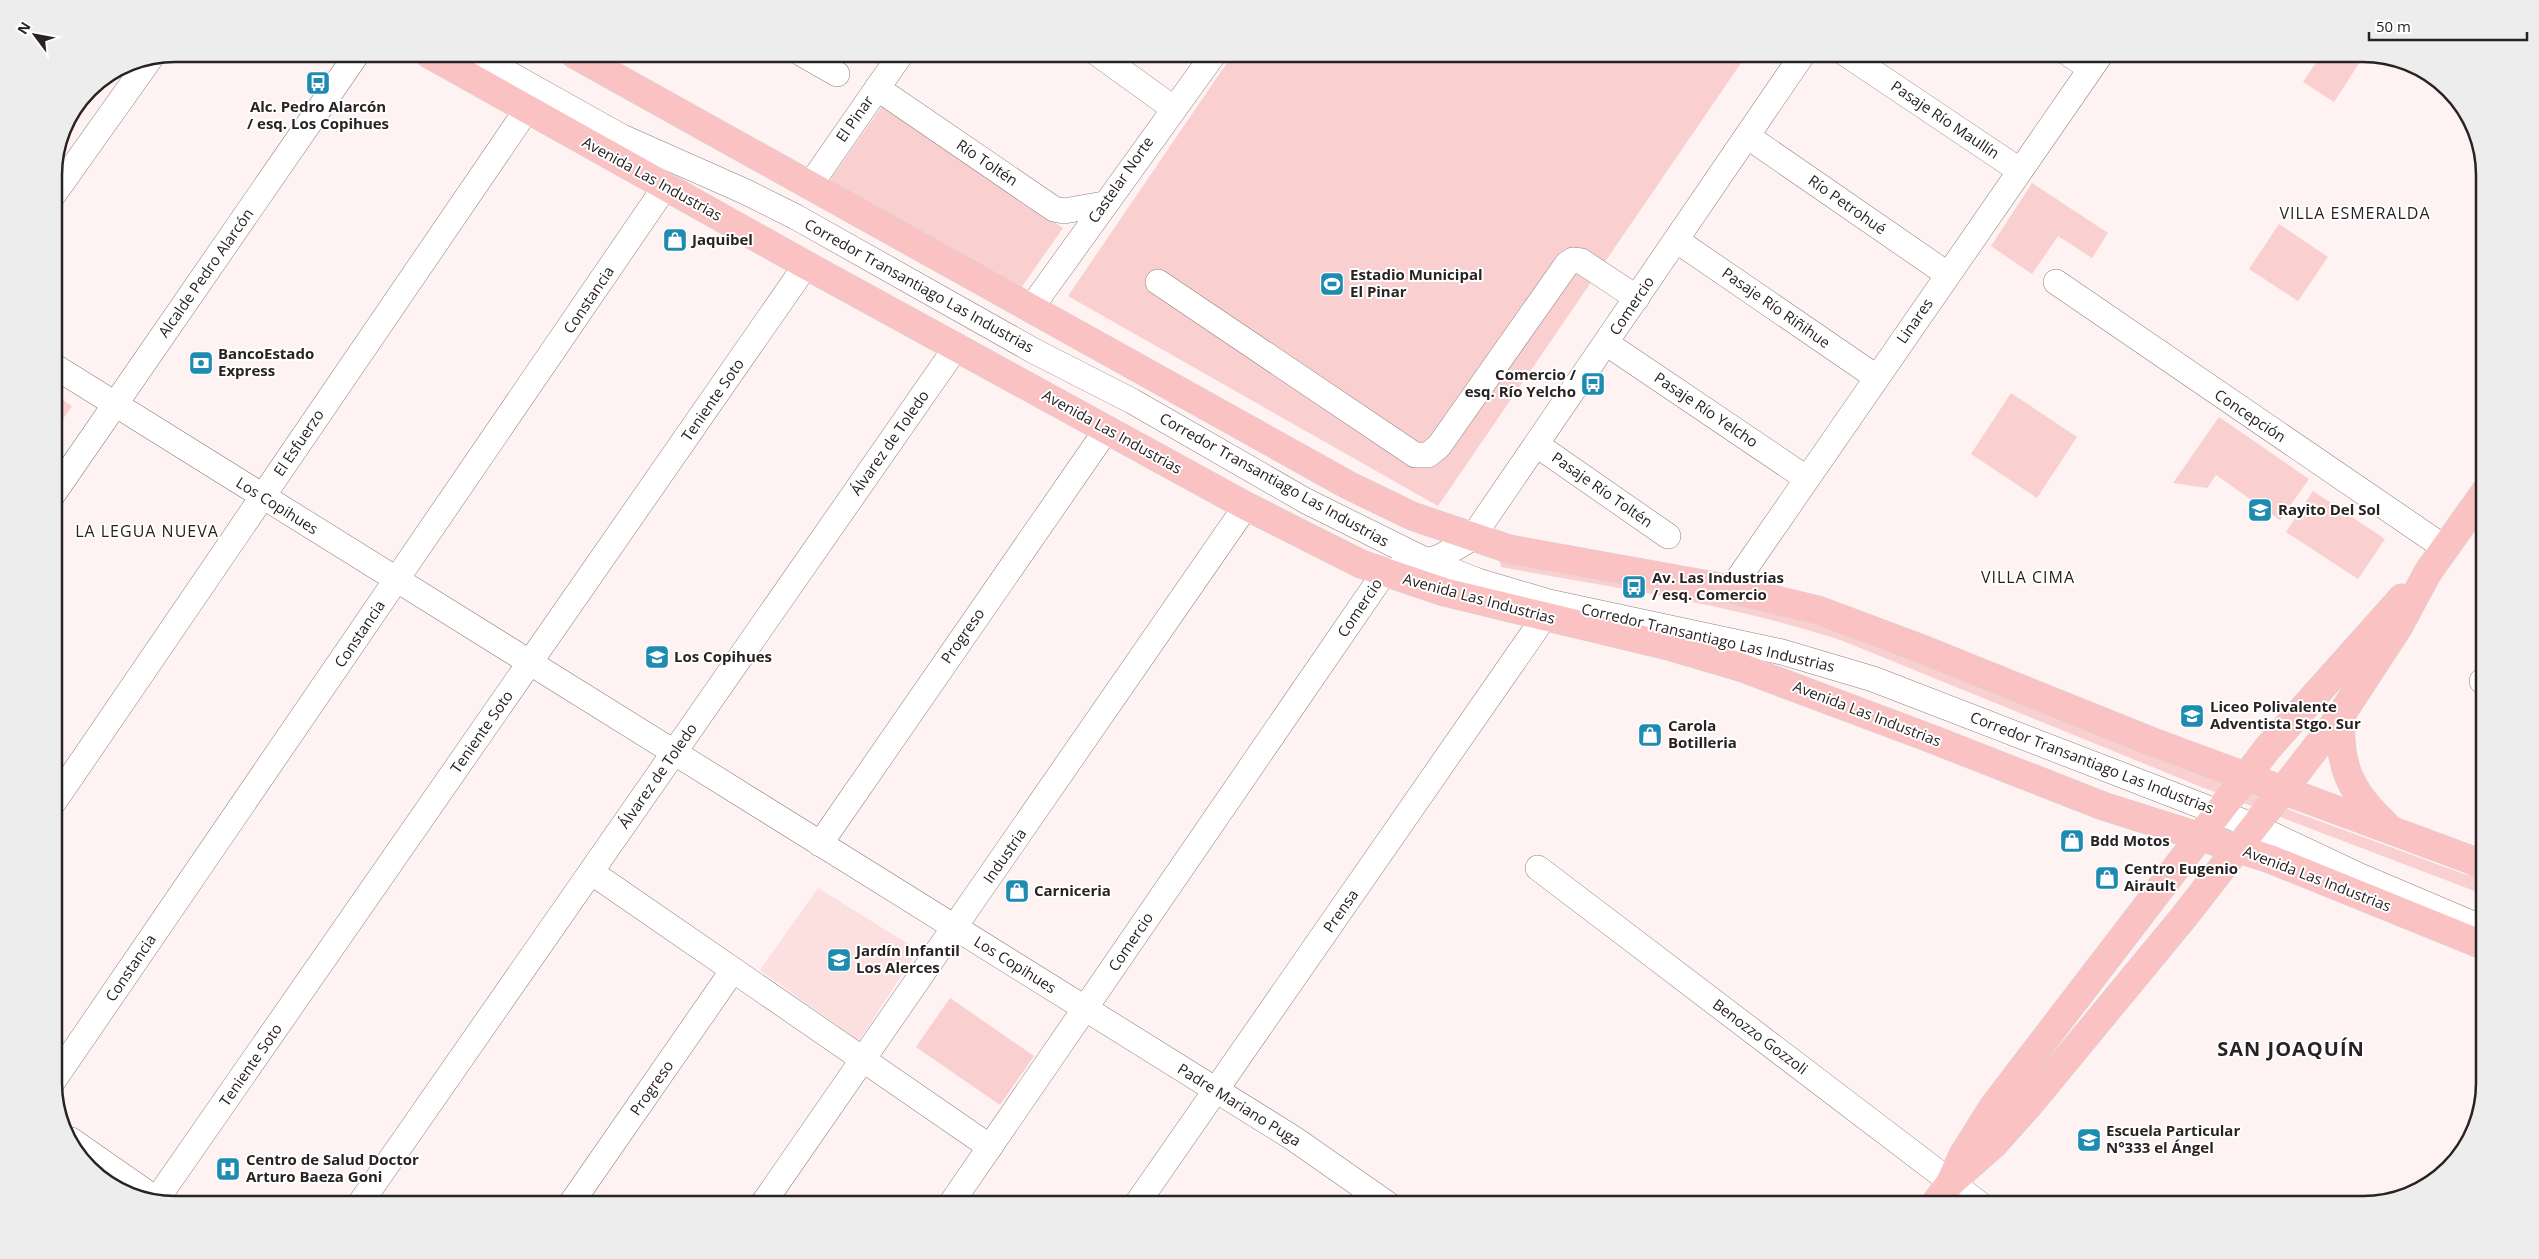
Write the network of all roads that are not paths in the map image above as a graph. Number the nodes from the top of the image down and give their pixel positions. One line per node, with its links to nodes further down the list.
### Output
1 (351, 63): 35 (street, Alcalde Pedro Alarcón)
2 (446, 63): 16 (main road, Avenida Las Industrias)
3 (490, 63): 46 (street, Corredor Transantiago Las Industrias)
4 (510, 63): 46 (street, Corredor Transantiago Las Industrias)
5 (590, 63): 21 (main road)
6 (818, 63): 14 (street)
7 (895, 63): 15 (street, El Pinar)
8 (1110, 63): 17 (street)
9 (1207, 63): 17 (street, Castelar Norte)
10 (1797, 63): 18 (street, Comercio)
11 (1859, 63): 19 (street, Pasaje Río Maullín)
12 (2095, 63): 19 (street, Linares)
13 (144, 68): 20 (street)
14 (837, 74)
15 (877, 88): 21 (street, El Pinar); 23 (street, Río Toltén)
16 (528, 108): 22 (main road, Avenida Las Industrias); 40 (street, El Esfuerzo)
17 (1173, 108): 23 (street, Castelar Norte)
18 (1747, 136): 24 (street, Comercio); 26 (street, Río Petrohué)
19 (2019, 170): 26 (street, Linares)
20 (63, 181)
21 (810, 185): 30 (main road)
22 (665, 187): 25 (main road, Avenida Las Industrias); 49 (street, Constancia)
23 (1104, 204): 30 (street, Castelar Norte)
24 (1676, 240): 29 (street, Comercio); 34 (street, Pasaje Río Riñihue)
25 (806, 265): 32 (main road, Avenida Las Industrias); 52 (street, Teniente Soto)
26 (1947, 274): 34 (street, Linares)
27 (1158, 282): 29 (street)
28 (2056, 282): 45 (street, Concepción)
29 (1637, 298): 31 (street, Comercio)
30 (1031, 308): 44 (main road)
31 (1606, 343): 37 (street, Comercio); 38 (street, Pasaje Río Yelcho)
32 (957, 346): 36 (main road, Avenida Las Industrias); 54 (street, Álvarez de Toledo)
33 (63, 372): 35 (street, Los Copihues)
34 (1876, 377): 38 (street, Linares)
35 (115, 405): 39 (street, Alcalde Pedro Alarcón); 40 (street, Los Copihues)
36 (1107, 429): 42 (main road, Avenida Las Industrias); 62 (street, Progreso)
37 (1537, 445): 43 (street, Pasaje Río Toltén); 44 (street, Comercio)
38 (1806, 478): 50 (street, Linares)
39 (63, 479)
40 (262, 497): 49 (street, Los Copihues); 56 (street, El Esfuerzo)
41 (2476, 505): 45 (main road)
42 (1246, 506): 48 (main road, Avenida Las Industrias); 69 (street, Industria)
43 (1668, 536)
44 (1472, 538): 46 (street, Comercio); 50 (main road)
45 (2445, 548): 47 (main road)
46 (1434, 559): 48 (street, Comercio); 58 (street, Corredor Transantiago Las Industrias)
47 (2428, 572): 53 (main road); 55 (main road)
48 (1384, 573): 51 (main road, Avenida Las Industrias); 72 (street, Comercio)
49 (397, 580): 52 (street, Los Copihues); 74 (street, Constancia)
50 (1731, 589): 55 (main road)
51 (1544, 616): 61 (main road, Avenida Las Industrias); 75 (street, Prensa)
52 (530, 663): 54 (street, Los Copihues); 81 (street, Teniente Soto)
53 (2341, 715): 57 (main road); 60 (main road)
54 (674, 753): 62 (street, Los Copihues); 66 (street, Álvarez de Toledo)
55 (2246, 776): 57 (main road); 58 (main road)
56 (63, 789)
57 (2283, 790): 59 (main road); 60 (main road)
58 (2221, 809): 59 (street, Corredor Transantiago Las Industrias); 61 (main road)
59 (2257, 823): 63 (main road); 67 (street, Corredor Transantiago Las Industrias); 68 (street, Corredor Transantiago Las Industrias)
60 (2390, 828): 64 (main road)
61 (2200, 836): 63 (main road, Avenida Las Industrias); 79 (main road)
62 (820, 844): 69 (street, Los Copihues)
63 (2237, 848): 70 (main road, Avenida Las Industrias); 79 (main road)
64 (2476, 861)
65 (1538, 868): 79 (street, Benozzo Gozzoli)
66 (591, 872): 71 (street); 82 (street, Álvarez de Toledo)
67 (2476, 913)
68 (2476, 925)
69 (955, 928): 72 (street, Los Copihues); 73 (street, Industria)
70 (2476, 942)
71 (733, 970): 73 (street); 83 (street, Progreso)
72 (1086, 1009): 75 (street, Padre Mariano Puga); 76 (street, Comercio)
73 (863, 1060): 76 (street); 84 (street, Industria)
74 (63, 1067)
75 (1216, 1090): 86 (street, Prensa); 87 (street, Padre Mariano Puga)
76 (990, 1147): 85 (street, Comercio)
77 (90, 1157): 78 (street)
78 (105, 1170): 80 (street)
79 (1950, 1183): 88 (main road); 89 (street, Benozzo Gozzoli)
80 (145, 1192)
81 (162, 1196)
82 (365, 1196)
83 (576, 1196)
84 (768, 1196)
85 (956, 1196)
86 (1142, 1196)
87 (1377, 1196)
88 (1941, 1196)
89 (1968, 1196)

